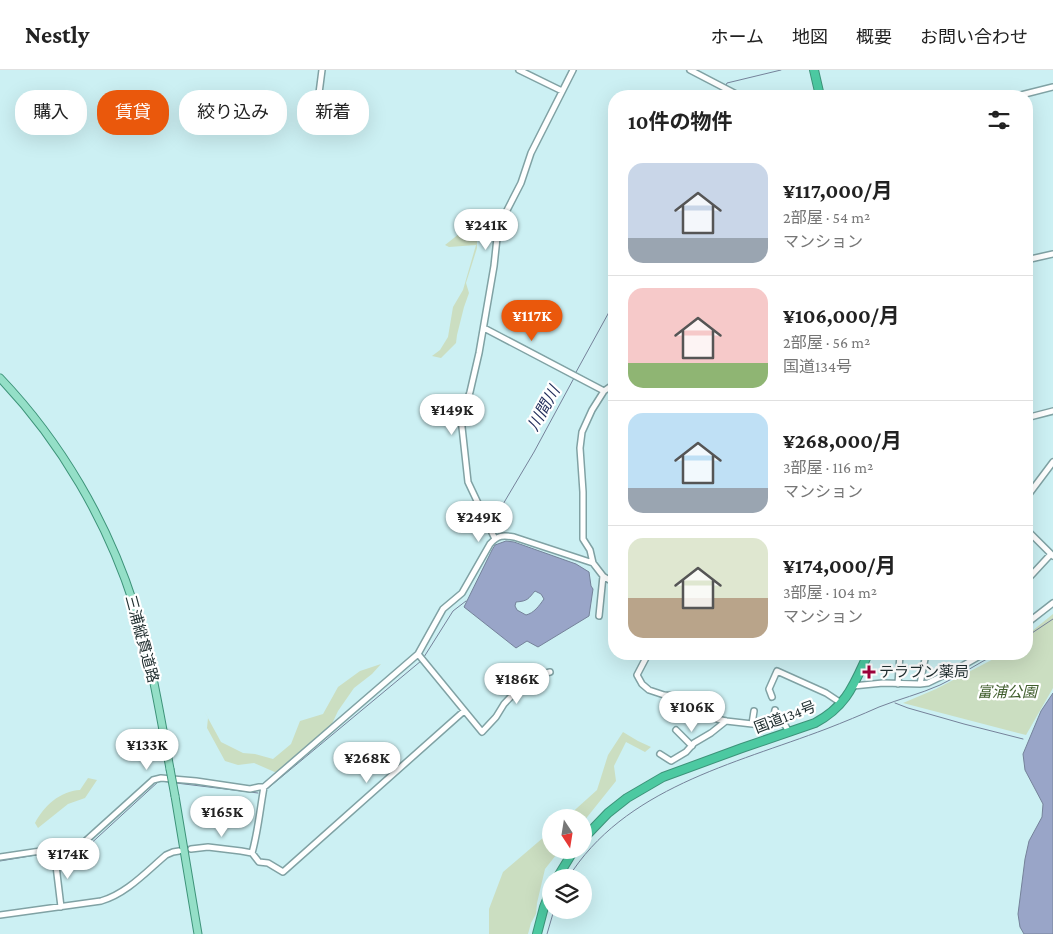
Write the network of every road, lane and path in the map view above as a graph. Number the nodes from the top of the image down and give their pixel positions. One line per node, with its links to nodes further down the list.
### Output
1 (322, 70): 7 (street)
2 (519, 70): 10 (street)
3 (573, 70): 10 (street)
4 (690, 70): 8 (street)
5 (814, 70): 9 (highway)
6 (1053, 87): 11 (street)
7 (319, 90)
8 (729, 90)
9 (819, 90)
10 (562, 91): 14 (street)
11 (1033, 92)
12 (1053, 254): 13 (street)
13 (1033, 258)
14 (484, 328): 17 (street); 25 (street)
15 (0, 378): 66 (main road, 三浦縦貫道路, bridge)
16 (608, 388): 17 (street)
17 (604, 391): 27 (street)
18 (1053, 411): 19 (street)
19 (1033, 416)
20 (1053, 462): 21 (street)
21 (1036, 486): 22 (street); 23 (street)
22 (1033, 488)
23 (1033, 490)
24 (1033, 536): 26 (street)
25 (495, 539): 27 (street); 34 (street)
26 (1052, 555): 28 (street)
27 (593, 563): 29 (street)
28 (1033, 574)
29 (603, 576): 30 (street); 32 (street)
30 (608, 579)
31 (1053, 602): 33 (street)
32 (599, 616)
33 (1033, 618)
34 (418, 654): 47 (street); 56 (street)
35 (645, 660): 49 (street)
36 (865, 660): 43 (highway, 国道134号)
37 (900, 660): 41 (street)
38 (925, 660): 42 (street)
39 (972, 660): 42 (street)
40 (550, 672): 47 (street)
41 (898, 684): 42 (street); 43 (street)
42 (920, 684)
43 (853, 686): 45 (highway, 国道134号)
44 (772, 697): 45 (street)
45 (841, 704): 53 (highway, 国道134号)
46 (774, 710): 50 (street)
47 (464, 711): 61 (street)
48 (754, 711): 51 (street)
49 (726, 721): 51 (street); 54 (street)
50 (773, 722): 51 (street); 53 (street)
51 (752, 724)
52 (676, 730): 54 (street)
53 (789, 732): 57 (highway, 国道134号)
54 (692, 746): 55 (street)
55 (660, 754)
56 (264, 787): 59 (street); 61 (street)
57 (592, 830)
58 (191, 849): 61 (street)
59 (55, 851): 62 (street); 63 (street)
60 (179, 851): 63 (street)
61 (252, 853)
62 (0, 857)
63 (61, 907): 64 (street)
64 (0, 915)
65 (542, 915): 67 (highway)
66 (198, 934)
67 (537, 934)

